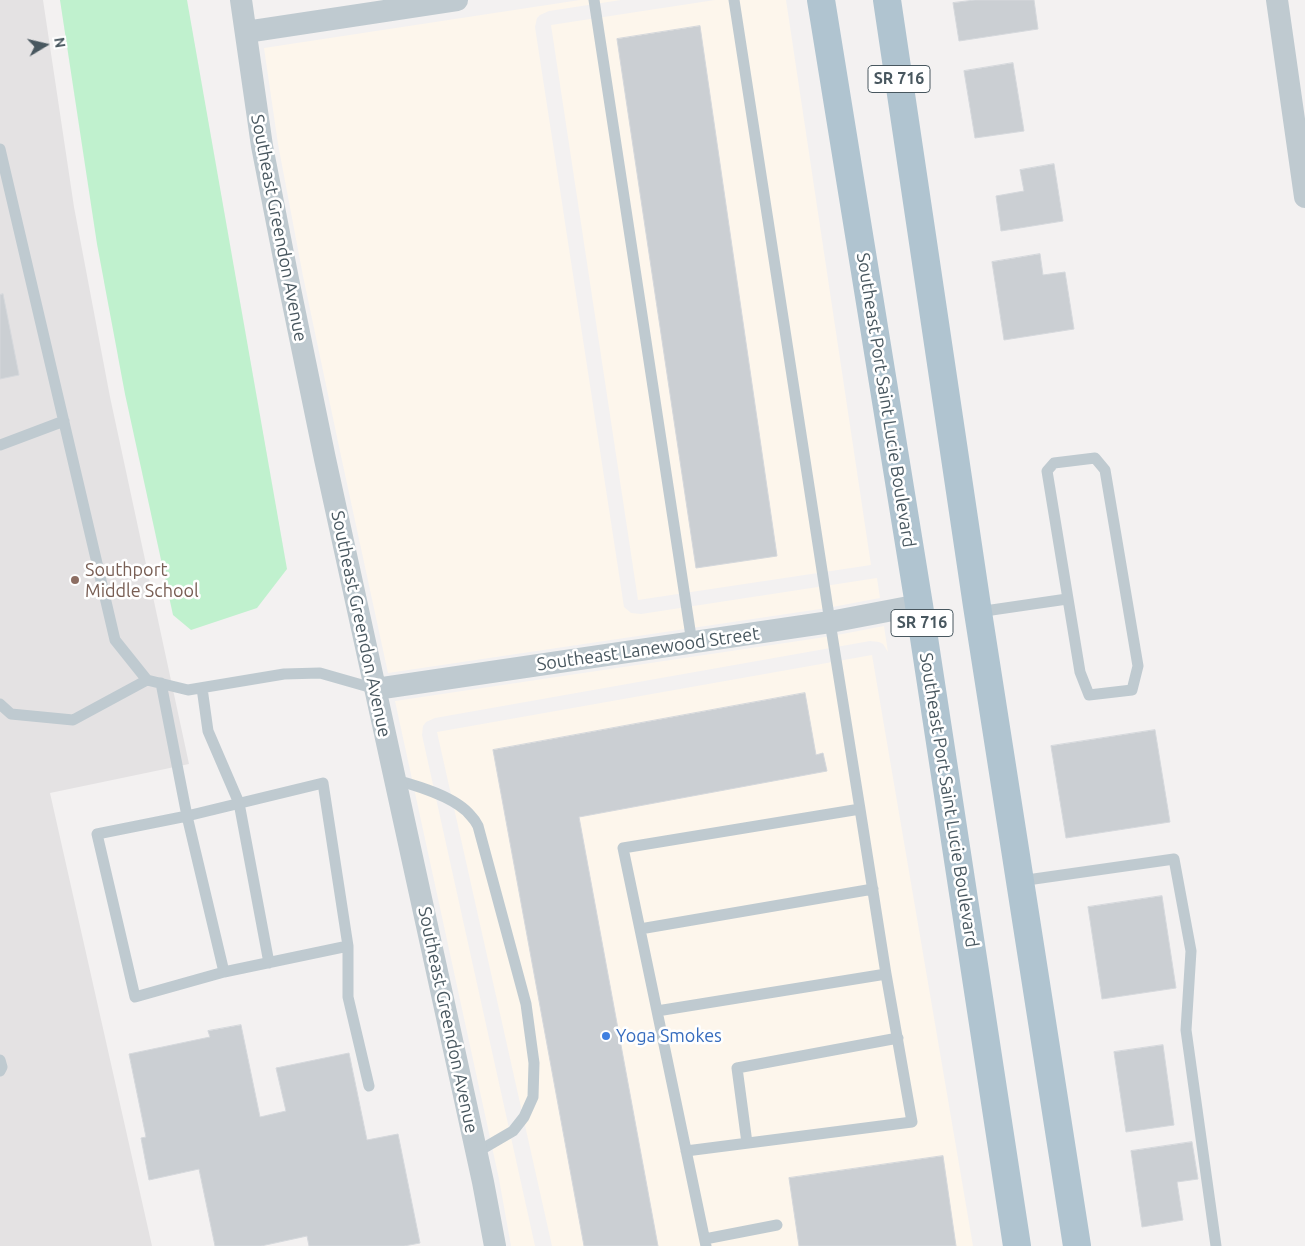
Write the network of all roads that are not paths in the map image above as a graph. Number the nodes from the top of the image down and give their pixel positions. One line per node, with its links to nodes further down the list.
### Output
1 (241, 0): 9 (street, Southeast Greendon Avenue)
2 (457, 0): 8 (street)
3 (594, 0): 18 (lane)
4 (734, 0): 17 (lane)
5 (821, 0): 15 (main road, Southeast Port Saint Lucie Boulevard / SR 716)
6 (887, 0): 16 (main road, SR 716)
7 (1276, 0): 11 (street)
8 (402, 4): 9 (street)
9 (246, 32): 22 (street, Southeast Greendon Avenue)
10 (0, 149): 12 (lane)
11 (1305, 197)
12 (64, 421): 13 (lane); 19 (lane)
13 (0, 445)
14 (1067, 599): 14 (lane); 16 (lane)
15 (919, 605): 17 (street, Southeast Lanewood Street); 46 (main road, Southeast Port Saint Lucie Boulevard / SR 716)
16 (978, 612): 28 (main road, SR 716)
17 (830, 622): 18 (street, Southeast Lanewood Street); 26 (lane)
18 (692, 643): 22 (street, Southeast Lanewood Street)
19 (147, 680): 20 (lane); 23 (lane)
20 (161, 683): 21 (lane); 27 (lane)
21 (202, 688): 22 (lane); 25 (lane)
22 (376, 689): 24 (street, Southeast Greendon Avenue)
23 (0, 704)
24 (396, 780): 42 (street, Southeast Greendon Avenue); 42 (lane)
25 (239, 803): 27 (lane); 31 (lane); 32 (lane)
26 (860, 809): 29 (lane); 30 (lane)
27 (187, 816): 33 (lane); 33 (lane)
28 (1020, 881): 47 (main road, SR 716); 48 (lane)
29 (873, 889): 30 (lane); 34 (lane)
30 (640, 929): 35 (lane)
31 (348, 946): 32 (lane); 39 (lane)
32 (269, 962): 33 (lane)
33 (224, 972)
34 (886, 974): 35 (lane); 36 (lane)
35 (657, 1010): 41 (lane)
36 (898, 1038): 40 (lane); 40 (lane)
37 (0, 1060): 38 (lane)
38 (0, 1071)
39 (368, 1086)
40 (746, 1143): 41 (lane)
41 (686, 1151): 44 (lane)
42 (477, 1152): 45 (street, Southeast Greendon Avenue)
43 (777, 1225): 44 (lane)
44 (706, 1243)
45 (495, 1246)
46 (1017, 1246)
47 (1077, 1246)
48 (1216, 1246)

